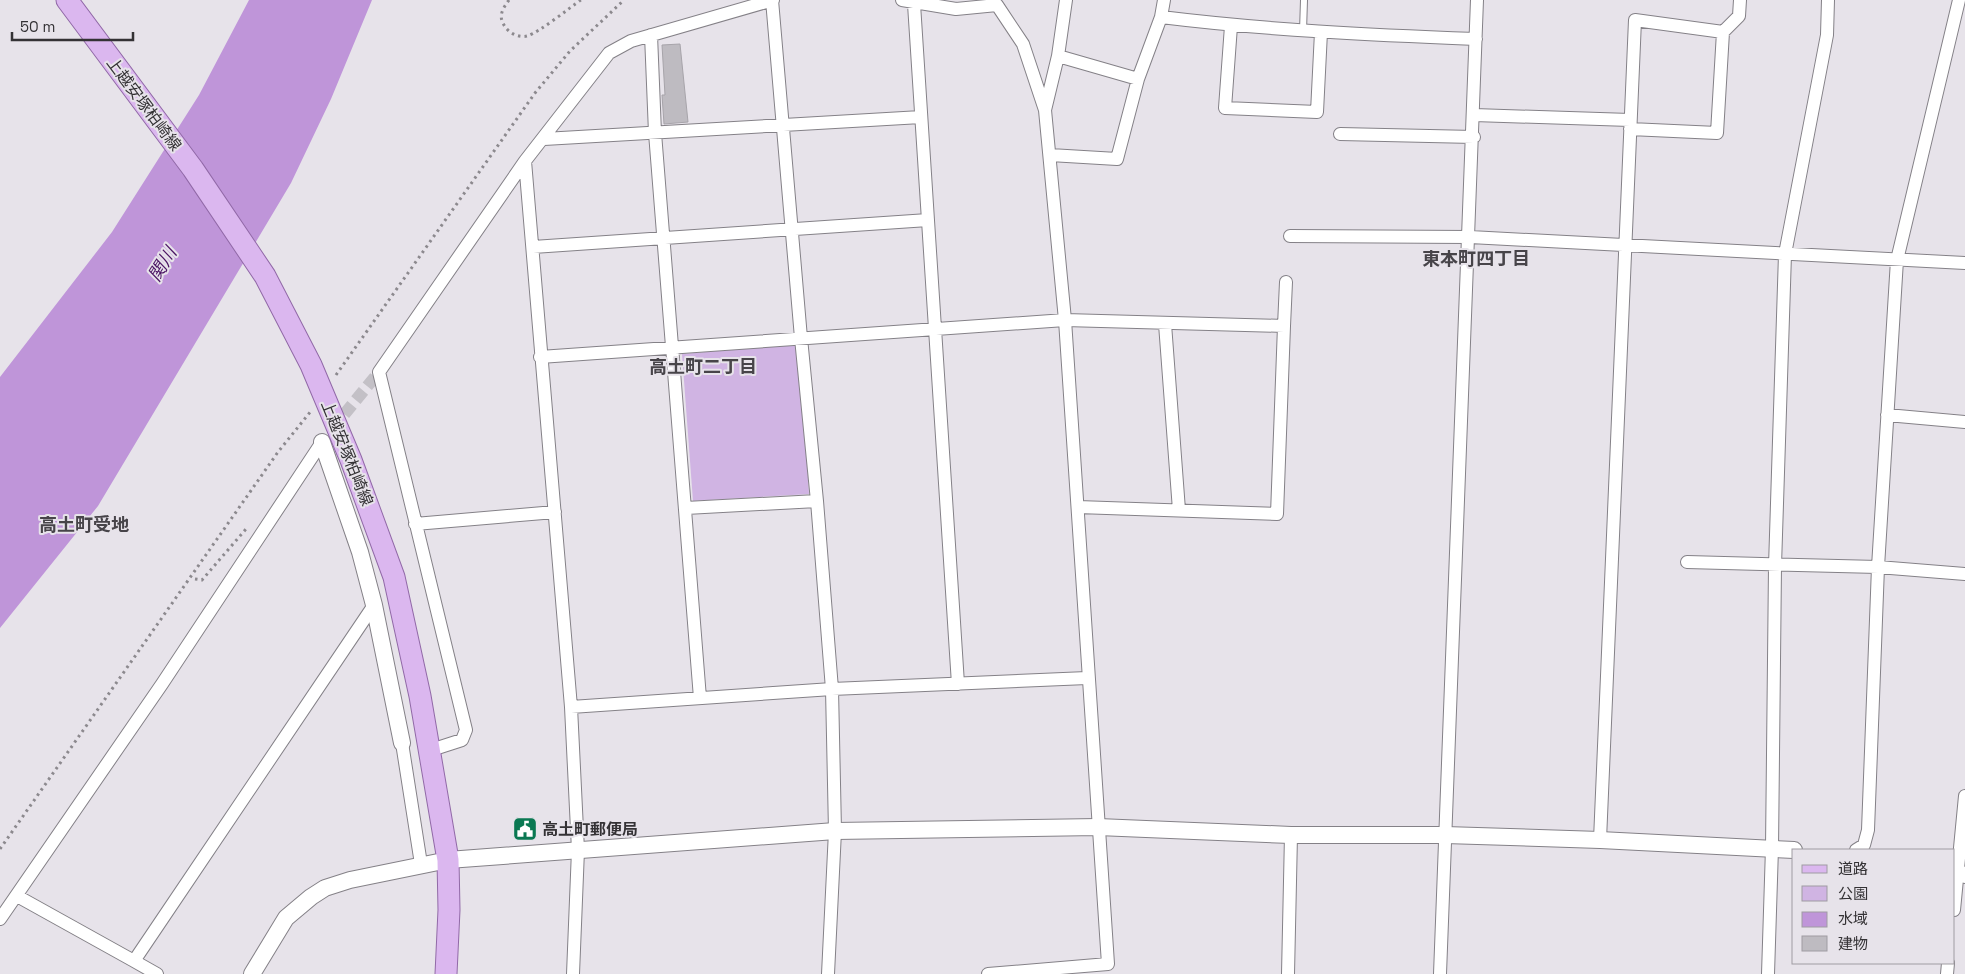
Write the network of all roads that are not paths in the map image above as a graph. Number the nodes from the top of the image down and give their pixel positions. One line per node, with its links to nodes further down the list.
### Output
1 (66, 0): 70 (main road, 上越安塚柏崎線)
2 (772, 0): 17 (street); 25 (street)
3 (1066, 0): 19 (street)
4 (1164, 0): 12 (street)
5 (1304, 0): 14 (lane)
6 (1478, 0): 18 (street)
7 (1740, 0): 16 (street)
8 (1828, 0): 39 (street)
9 (1959, 0): 40 (street)
10 (908, 2): 11 (street); 23 (street)
11 (995, 3): 21 (street)
12 (1161, 17): 13 (street); 20 (street)
13 (1231, 26): 14 (street); 15 (street)
14 (1303, 31): 15 (street)
15 (1321, 32): 18 (street)
16 (1723, 32): 24 (street); 24 (street)
17 (651, 35): 26 (street); 29 (street)
18 (1476, 39): 22 (street)
19 (1058, 56): 20 (street); 21 (street)
20 (1138, 79): 30 (street)
21 (1045, 110): 30 (street)
22 (1474, 115): 24 (street); 28 (street)
23 (921, 117): 25 (street); 32 (street)
24 (1630, 125): 37 (street)
25 (784, 126): 26 (street); 33 (street)
26 (655, 133): 29 (street); 36 (street)
27 (1340, 134): 28 (street)
28 (1474, 137): 35 (street)
29 (544, 139): 31 (street)
30 (1050, 155): 43 (street)
31 (525, 161): 38 (street); 58 (street)
32 (928, 220): 33 (street); 46 (street)
33 (792, 229): 36 (street); 47 (street)
34 (1290, 236): 35 (street)
35 (1470, 237): 37 (street); 74 (street)
36 (663, 239): 38 (street); 48 (street)
37 (1625, 244): 39 (street); 76 (street)
38 (533, 247): 49 (street)
39 (1785, 254): 40 (street); 60 (street)
40 (1897, 260): 41 (street); 50 (street)
41 (1965, 263)
42 (1286, 282): 45 (street)
43 (1065, 320): 44 (street); 46 (street); 54 (street)
44 (1165, 324): 45 (street); 56 (street)
45 (1284, 326): 56 (street)
46 (935, 328): 47 (street); 65 (street)
47 (801, 338): 48 (street); 53 (street)
48 (673, 346): 49 (street); 55 (street)
49 (540, 357): 57 (street)
50 (1888, 415): 51 (street); 61 (street)
51 (1965, 422)
52 (322, 442): 63 (street); 84 (street)
53 (818, 500): 55 (street); 66 (street)
54 (1078, 507): 56 (street); 64 (street)
55 (686, 508): 67 (street)
56 (1180, 510)
57 (555, 512): 58 (street); 68 (street)
58 (415, 524): 70 (street)
59 (1687, 562): 60 (street)
60 (1775, 566): 61 (street); 77 (street)
61 (1878, 567): 62 (street); 78 (street)
62 (1965, 574)
63 (374, 605): 69 (street); 87 (street)
64 (1087, 678): 65 (street); 72 (street)
65 (958, 684): 66 (street)
66 (832, 689): 67 (street); 73 (street)
67 (700, 698): 68 (street)
68 (571, 706): 79 (street)
69 (402, 743): 82 (street)
70 (428, 751): 81 (main road, 上越安塚柏崎線)
71 (1965, 796): 83 (street)
72 (1098, 827): 73 (street); 75 (street); 93 (street)
73 (835, 831): 79 (street); 92 (street)
74 (1445, 834): 75 (street); 76 (street); 95 (street)
75 (1290, 835): 94 (street)
76 (1600, 840): 77 (street)
77 (1772, 848): 80 (street); 96 (street)
78 (1858, 849)
79 (578, 850): 81 (street); 91 (street)
80 (1792, 850)
81 (448, 860): 82 (street); 90 (main road, 上越安塚柏崎線)
82 (421, 864): 89 (street)
83 (1959, 874): 85 (street)
84 (17, 896): 86 (street); 87 (street)
85 (1955, 903)
86 (0, 919)
87 (134, 961): 88 (street)
88 (157, 974)
89 (252, 974)
90 (446, 974)
91 (573, 974)
92 (828, 974)
93 (988, 974)
94 (1288, 974)
95 (1440, 974)
96 (1768, 974)

